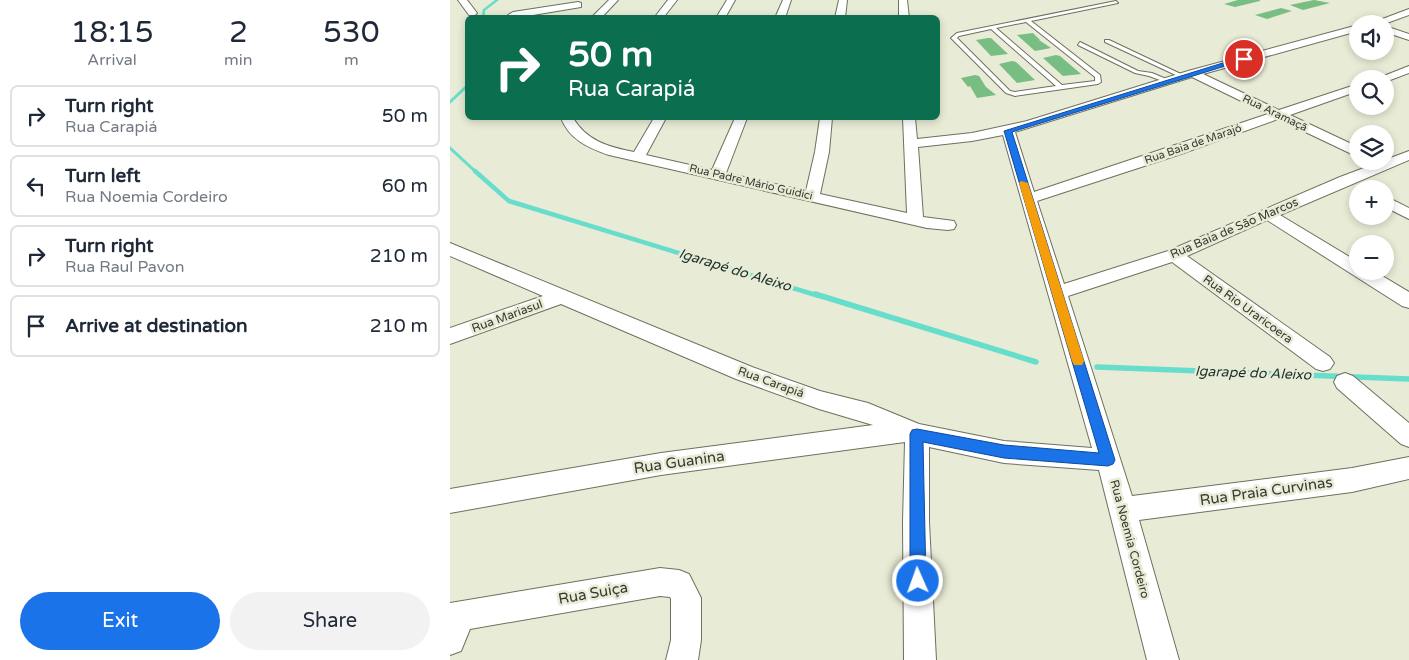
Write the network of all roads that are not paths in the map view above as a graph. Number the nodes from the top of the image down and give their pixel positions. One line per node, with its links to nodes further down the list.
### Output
1 (462, 0): 11 (street)
2 (614, 0): 14 (street)
3 (673, 0): 15 (street)
4 (731, 0): 16 (street)
5 (787, 0): 17 (street)
6 (843, 0): 18 (street)
7 (903, 0): 19 (street)
8 (579, 2): 12 (street); 13 (street)
9 (1116, 2): 21 (lane)
10 (1409, 12): 20 (street)
11 (472, 13)
12 (513, 15)
13 (573, 15)
14 (598, 15)
15 (660, 15)
16 (722, 15)
17 (781, 15)
18 (840, 15)
19 (904, 15)
20 (1394, 17)
21 (1027, 20): 22 (lane); 32 (lane)
22 (992, 28): 32 (lane); 32 (lane)
23 (1349, 30): 29 (street)
24 (1394, 32): 25 (street)
25 (1409, 37)
26 (1107, 41): 29 (lane)
27 (1080, 44): 31 (lane)
28 (1409, 69): 30 (street)
29 (1187, 75): 31 (street); 34 (street, Rua Aramaçã)
30 (1394, 75)
31 (1168, 81): 40 (street)
32 (1060, 87)
33 (1349, 90): 34 (street, Rua Baia de Marajó)
34 (1280, 115): 42 (street, Rua Aramaçã); 51 (street, Rua Baia de Marajó)
35 (572, 120): 44 (street, Rua Padre Mário Guidici)
36 (659, 120): 44 (street)
37 (740, 120): 47 (street)
38 (826, 120): 50 (street)
39 (909, 120): 41 (street)
40 (1008, 131): 41 (street); 51 (street, Rua Noemia Cordeiro)
41 (911, 143): 55 (street)
42 (1349, 149)
43 (1409, 155): 45 (street, Rua Baia de São Marcos)
44 (638, 156): 47 (street, Rua Padre Mário Guidici)
45 (1394, 159)
46 (1365, 170): 48 (street, Rua Baia de São Marcos)
47 (718, 174): 50 (street, Rua Padre Mário Guidici)
48 (1346, 180): 49 (street); 54 (street, Rua Baia de São Marcos)
49 (1349, 182)
50 (812, 197): 55 (street, Rua Padre Mário Guidici)
51 (1028, 199): 61 (street, Rua Noemia Cordeiro)
52 (1394, 206): 53 (street)
53 (1409, 214)
54 (1269, 215): 58 (street, Rua Baia de São Marcos); 59 (street)
55 (915, 219): 56 (street, Rua Padre Mário Guidici)
56 (948, 225)
57 (450, 249): 62 (street, Rua Carapiá)
58 (1174, 255): 61 (street, Rua Baia de São Marcos); 65 (street, Rua Rio Uraricoera)
59 (1349, 264)
60 (1375, 280): 63 (street)
61 (1056, 293): 69 (street, Rua Noemia Cordeiro)
62 (563, 296): 64 (street, Rua Mariasul); 67 (street, Rua Carapiá)
63 (1409, 302)
64 (450, 336)
65 (1323, 363)
66 (1345, 382): 68 (street)
67 (913, 433): 69 (street, Rua Carapiá); 71 (street, Rua Guanina); 75 (street)
68 (1409, 437)
69 (1108, 460): 72 (street, Rua Noemia Cordeiro)
70 (1409, 468): 72 (street, Rua Praia Curvinas)
71 (450, 501)
72 (1122, 510): 76 (street, Rua Noemia Cordeiro)
73 (454, 625): 74 (street, Rua Suiça)
74 (684, 650)
75 (920, 660)
76 (1163, 660)

